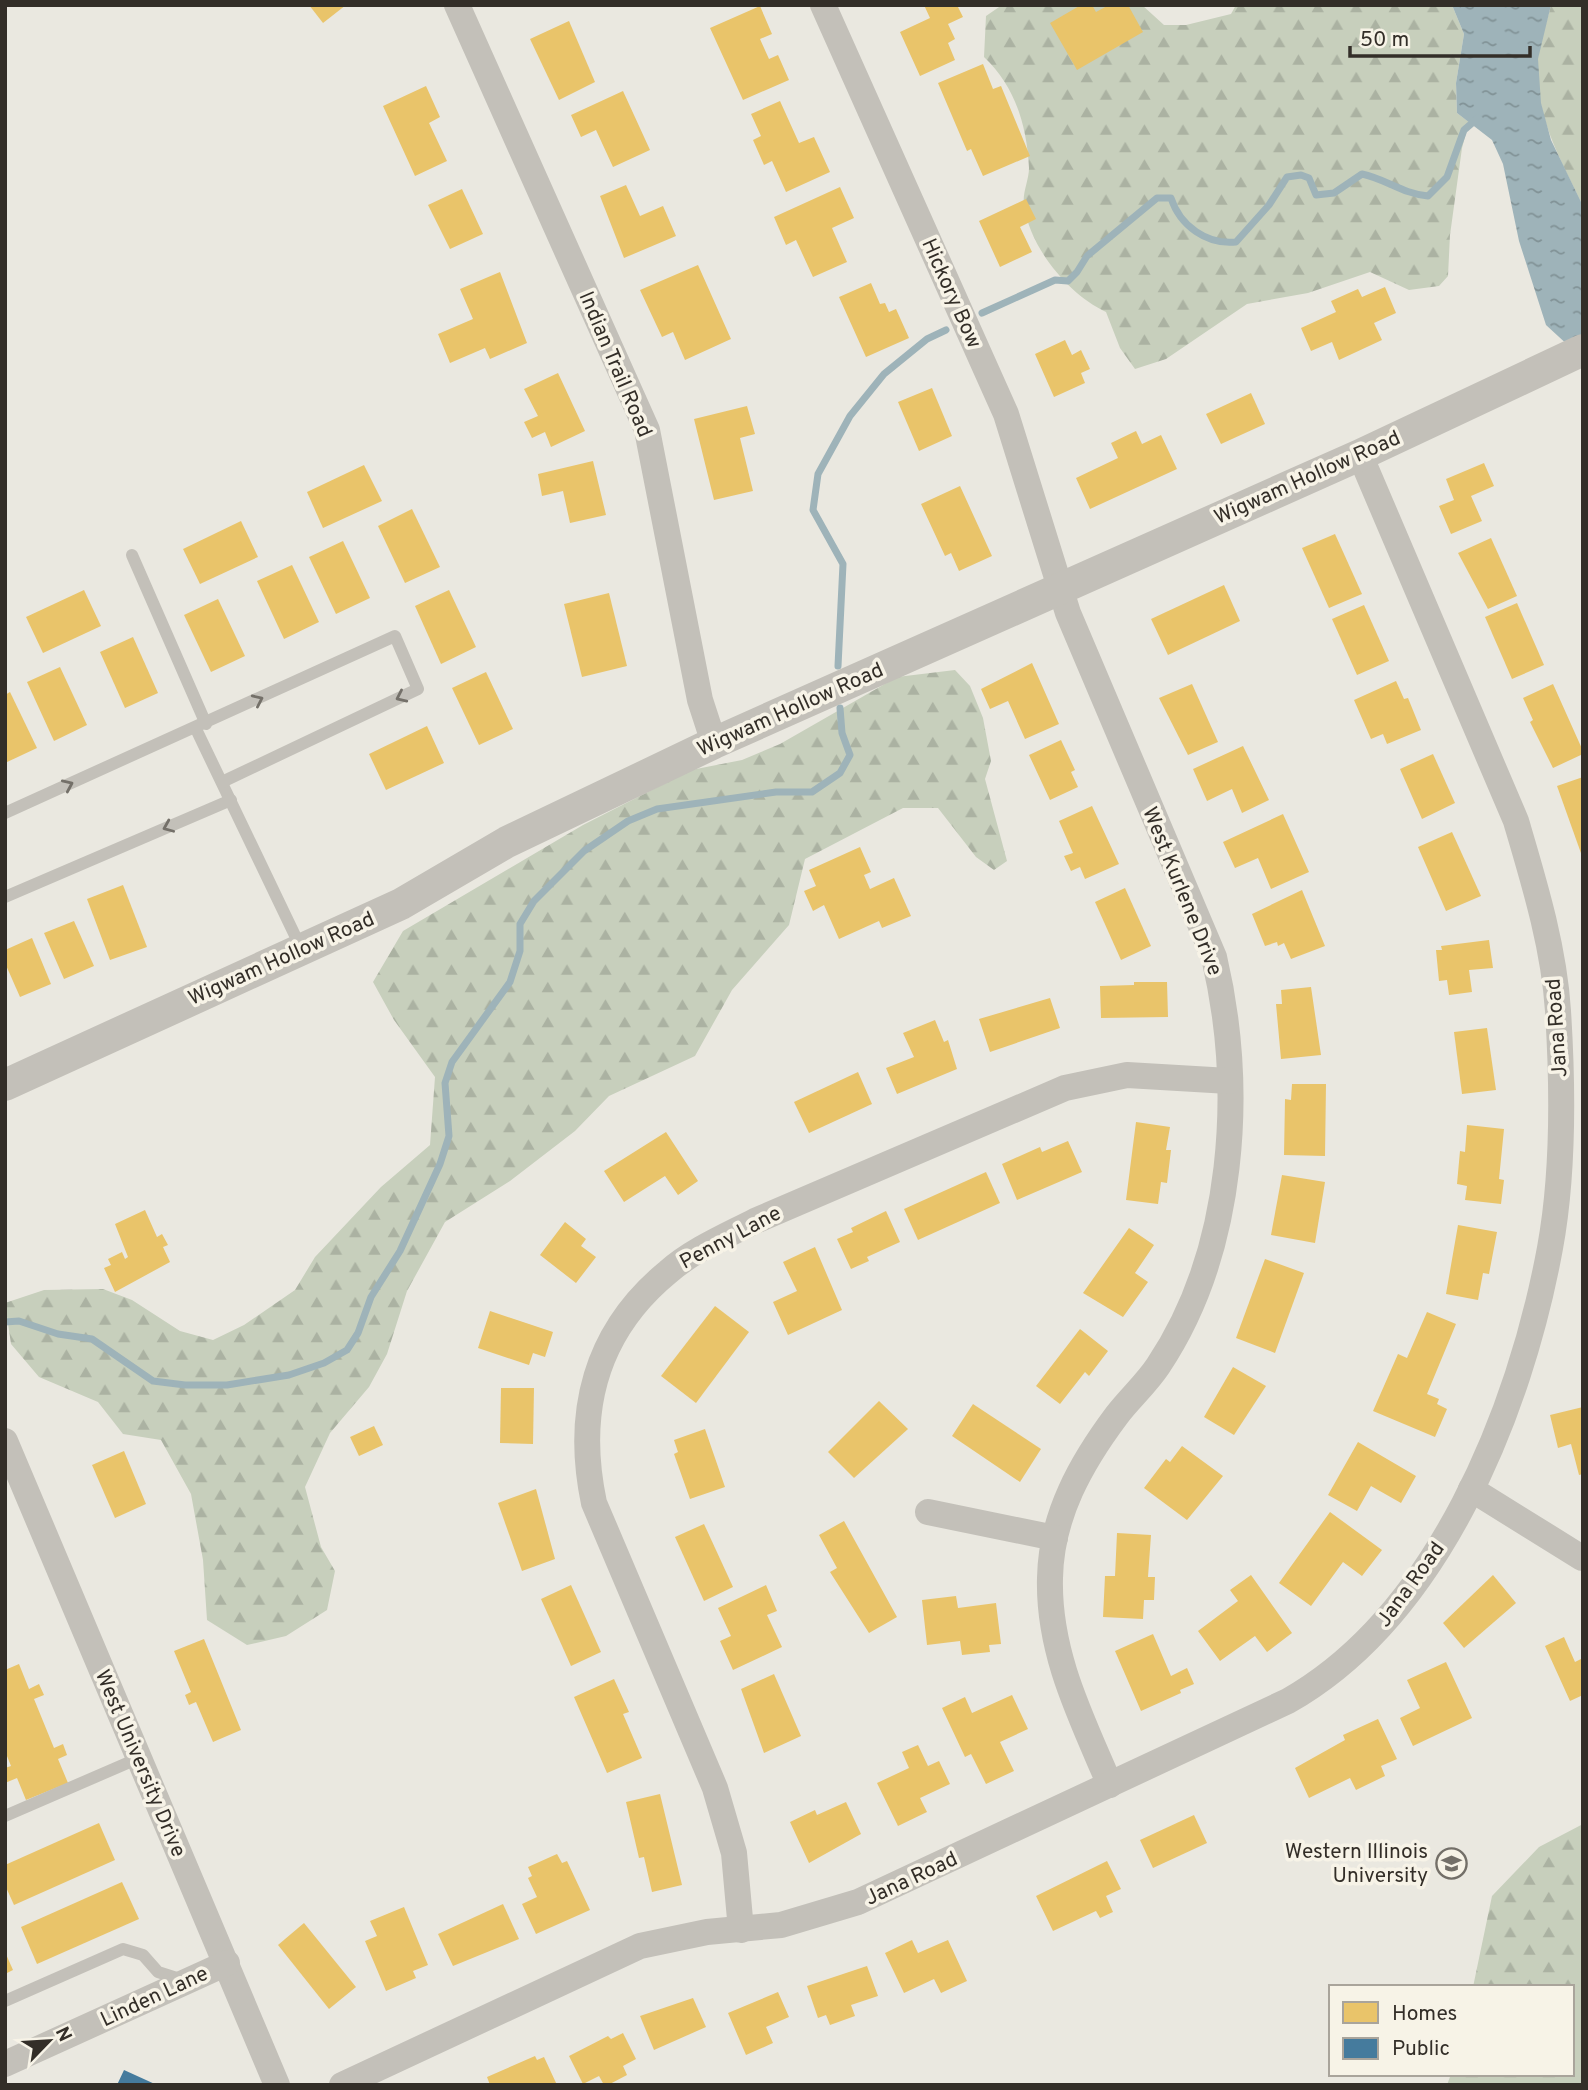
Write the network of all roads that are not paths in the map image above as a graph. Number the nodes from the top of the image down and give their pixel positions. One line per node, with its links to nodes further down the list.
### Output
1 (457, 5): 8 (street, Indian Trail Road)
2 (823, 5): 6 (street, Hickory Bow)
3 (1583, 350): 4 (street, Wigwam Hollow Road)
4 (1360, 455): 6 (street, Wigwam Hollow Road); 17 (street, Jana Road)
5 (132, 555): 7 (lane)
6 (1061, 587): 8 (street, Wigwam Hollow Road); 14 (street, West Kurlene Drive)
7 (201, 726): 9 (lane); 9 (lane, one-way to 9); 11 (lane, one-way to 7)
8 (715, 743): 13 (street, Wigwam Hollow Road)
9 (222, 782): 10 (lane)
10 (231, 800): 12 (lane, one-way to 12); 13 (lane)
11 (5, 813)
12 (5, 897)
13 (301, 948): 15 (street, Wigwam Hollow Road)
14 (1229, 1081): 19 (street, West Kurlene Drive); 24 (street, Penny Lane)
15 (5, 1085)
16 (5, 1441): 21 (street, West University Drive)
17 (1471, 1489): 20 (street); 22 (street, Jana Road)
18 (928, 1512): 19 (street)
19 (1055, 1538): 22 (street, West Kurlene Drive)
20 (1582, 1558)
21 (139, 1758): 23 (lane); 25 (street, West University Drive)
22 (1110, 1784): 24 (street, Jana Road)
23 (5, 1816)
24 (741, 1930): 30 (street, Jana Road)
25 (227, 1963): 26 (street, Linden Lane); 29 (street, West University Drive)
26 (187, 1981): 27 (lane); 28 (street, Linden Lane)
27 (5, 2001)
28 (5, 2064)
29 (277, 2085)
30 (342, 2085)

